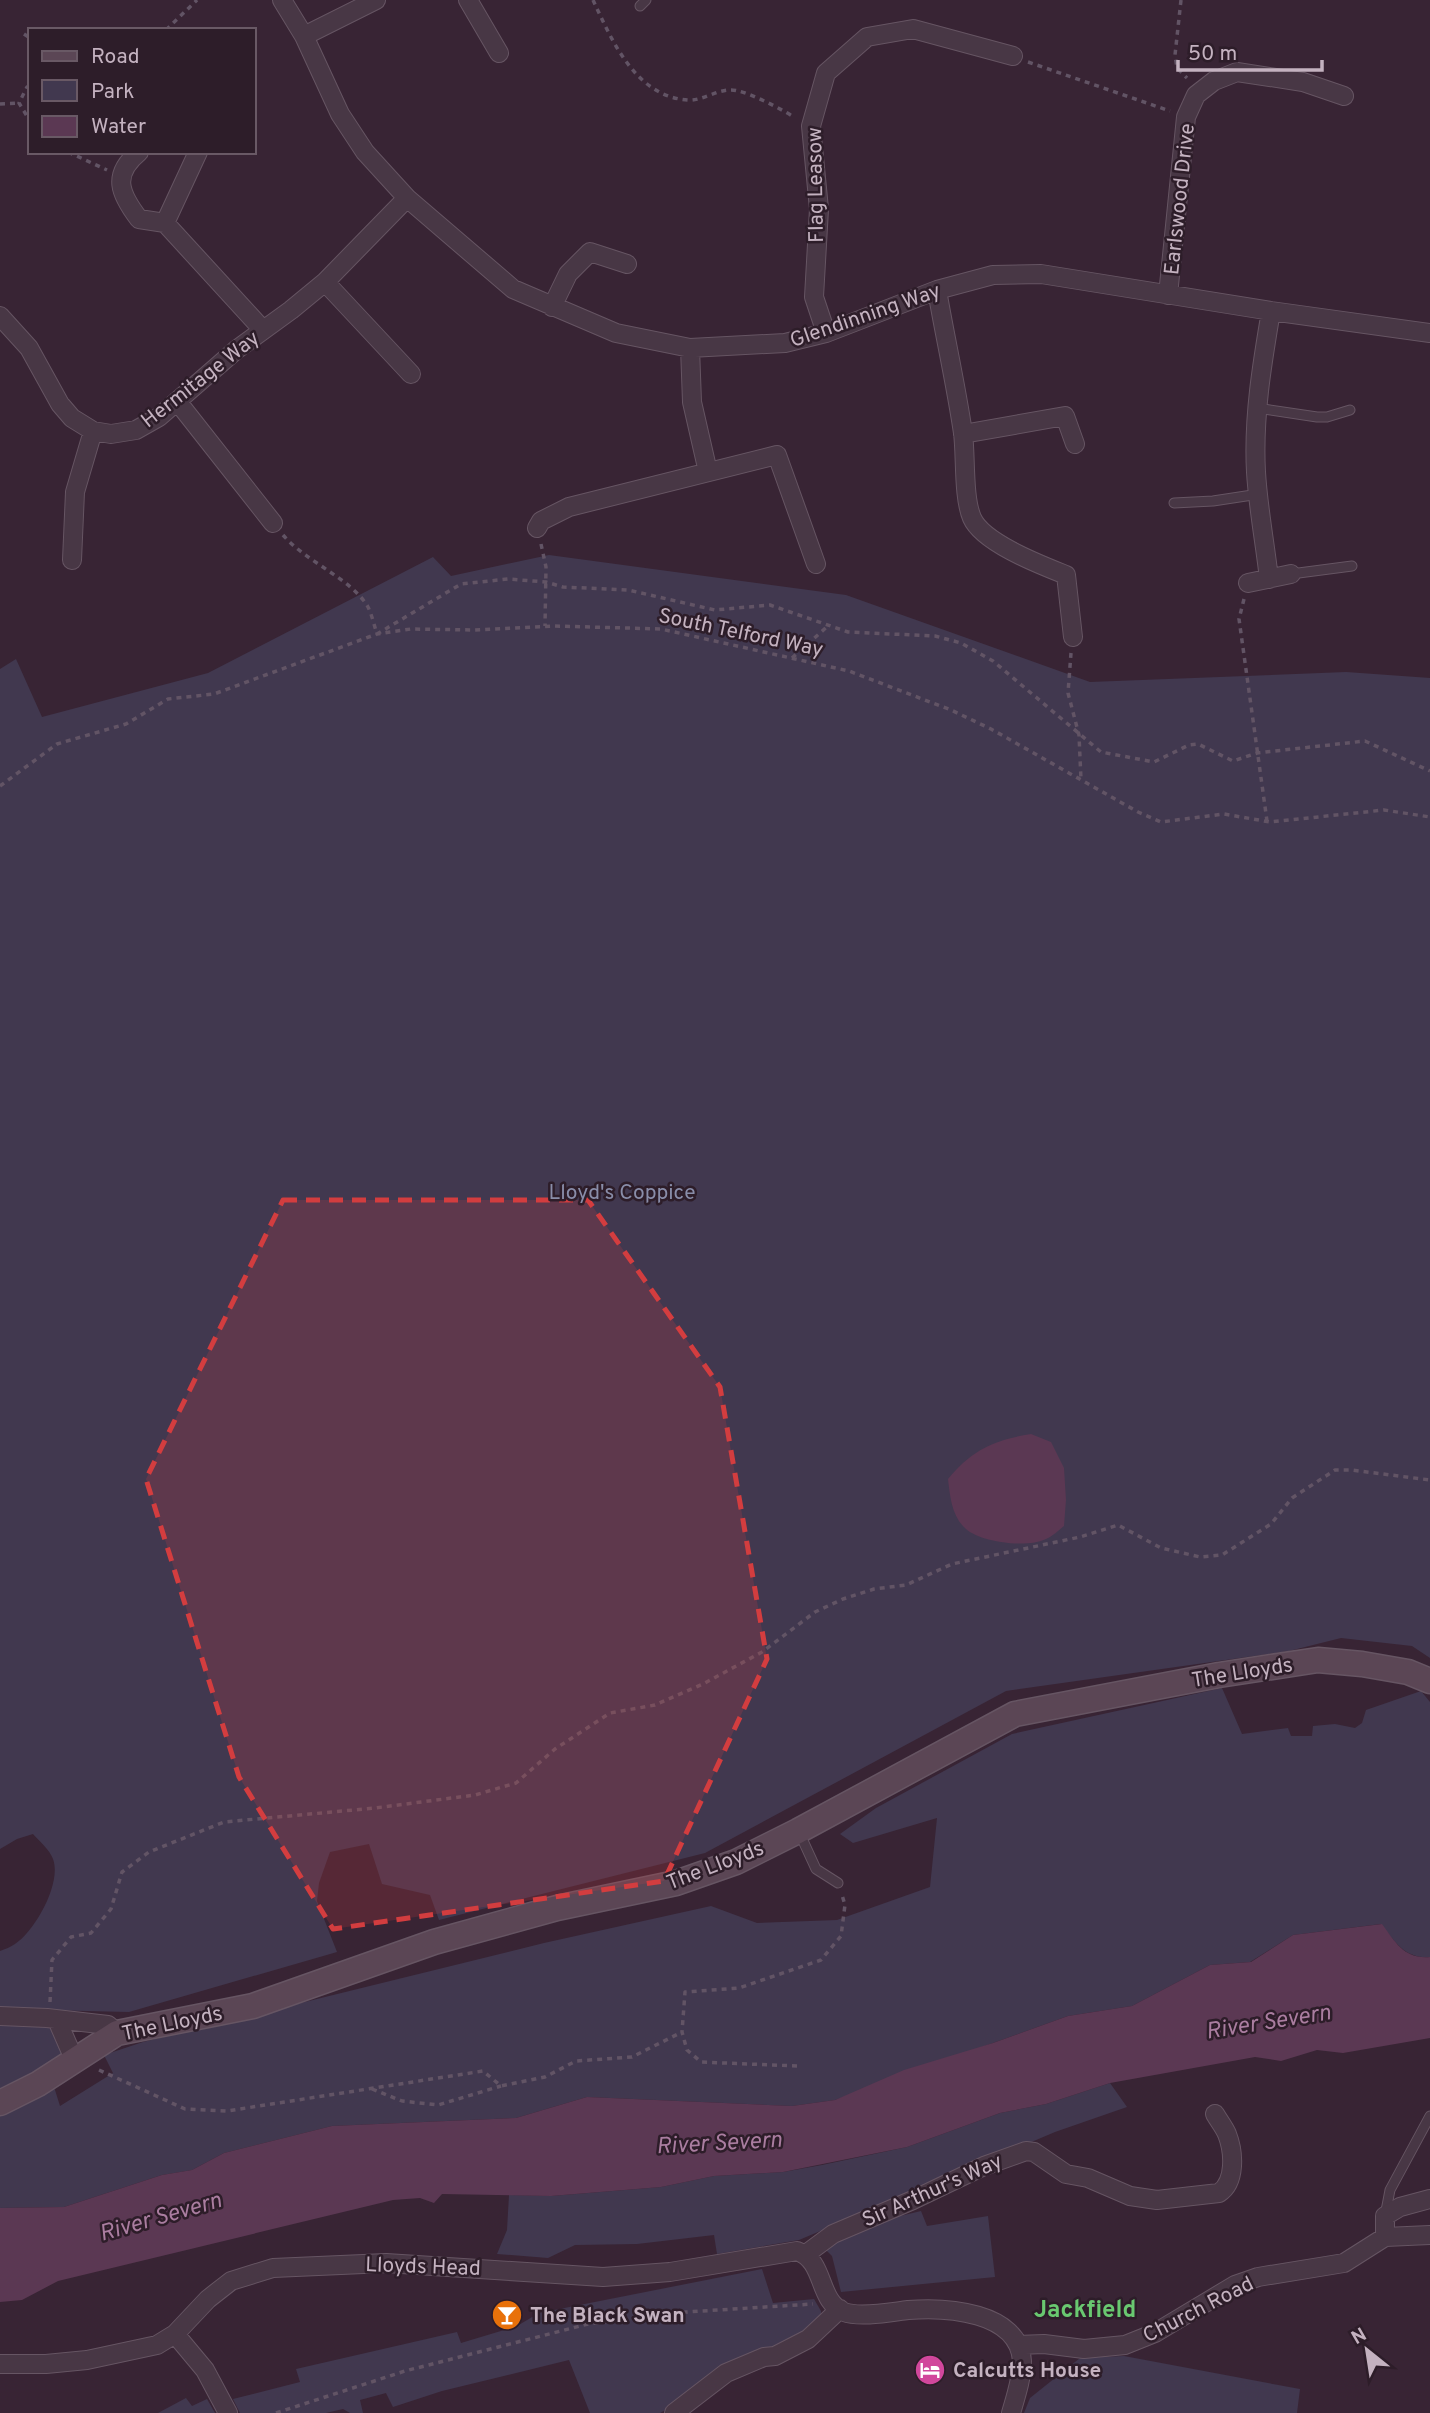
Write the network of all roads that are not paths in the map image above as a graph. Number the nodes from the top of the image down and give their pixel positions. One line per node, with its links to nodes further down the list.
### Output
1 (282, 0): 4 (street, Glendinning Way)
2 (376, 0): 4 (street)
3 (468, 0): 5 (street)
4 (304, 36): 10 (street, Glendinning Way)
5 (499, 53)
6 (1013, 57): 20 (street, Flag Leasow)
7 (1344, 96): 15 (street, Earlswood Drive)
8 (136, 154): 11 (street)
9 (197, 154): 11 (street)
10 (407, 198): 13 (street, Hermitage Way); 16 (street, Glendinning Way)
11 (165, 223): 19 (street)
12 (627, 264): 16 (street)
13 (325, 282): 19 (street, Hermitage Way); 23 (street)
14 (937, 290): 15 (street, Glendinning Way); 20 (street, Glendinning Way); 28 (street)
15 (1168, 295): 17 (street, Glendinning Way)
16 (552, 307): 22 (street, Glendinning Way)
17 (1271, 311): 21 (street, Glendinning Way); 25 (street)
18 (0, 316): 27 (street)
19 (263, 330): 24 (street, Hermitage Way)
20 (826, 333): 22 (street, Glendinning Way)
21 (1430, 333)
22 (690, 348): 30 (street)
23 (411, 374)
24 (177, 401): 27 (street, Hermitage Way); 33 (street)
25 (1257, 408): 26 (lane); 31 (street)
26 (1350, 410)
27 (93, 430): 35 (street)
28 (963, 434): 29 (street); 41 (street)
29 (1075, 444)
30 (708, 472): 34 (street); 36 (street)
31 (1259, 494): 32 (lane); 39 (street)
32 (1174, 503)
33 (273, 523)
34 (537, 528)
35 (72, 560)
36 (816, 564)
37 (1352, 566): 38 (lane)
38 (1291, 574): 39 (street)
39 (1269, 579): 40 (street)
40 (1248, 583)
41 (1073, 637)
42 (1430, 1681): 43 (street, The Lloyds)
43 (798, 1831): 44 (lane); 47 (street, The Lloyds)
44 (838, 1883)
45 (0, 2016): 46 (street)
46 (52, 2019): 47 (street); 48 (street)
47 (117, 2034): 48 (street, The Lloyds)
48 (74, 2059): 49 (street, The Lloyds)
49 (0, 2103)
50 (1214, 2114): 56 (street, Sir Arthur's Way)
51 (1430, 2116): 53 (lane)
52 (1430, 2199): 53 (street)
53 (1385, 2216): 55 (street)
54 (1430, 2235): 55 (street)
55 (1385, 2237): 59 (street, Church Road)
56 (806, 2254): 57 (street); 58 (street, Lloyds Head)
57 (836, 2306): 59 (street); 62 (street)
58 (175, 2334): 60 (street, Lloyds Head); 61 (street)
59 (1018, 2345): 63 (street)
60 (0, 2364)
61 (228, 2413)
62 (674, 2413)
63 (1011, 2413)

